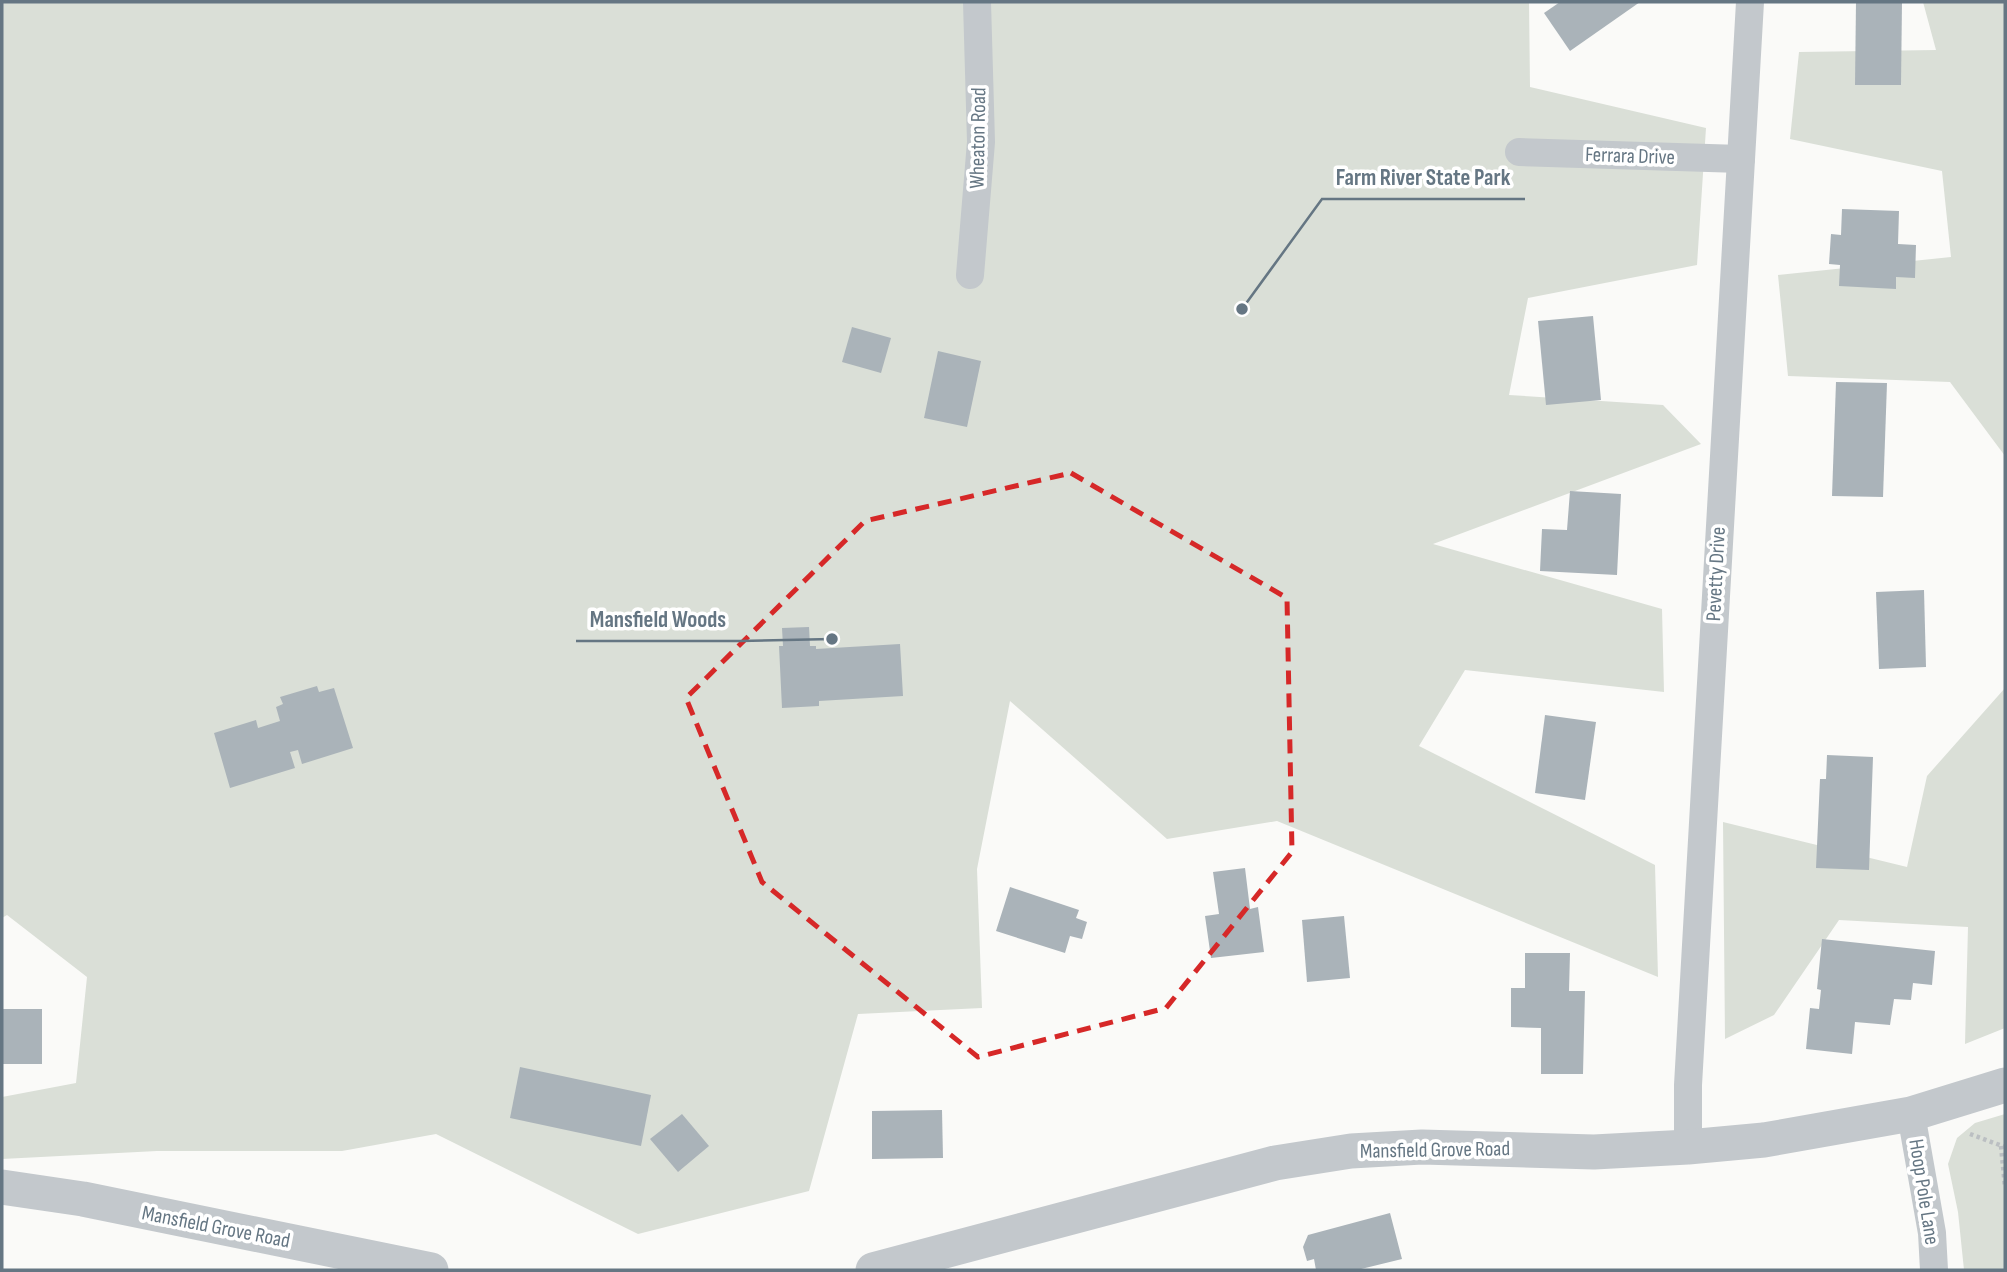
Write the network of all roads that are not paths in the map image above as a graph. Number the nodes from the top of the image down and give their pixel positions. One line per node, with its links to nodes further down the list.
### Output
1 (977, 2): 5 (street, Wheaton Road)
2 (1750, 2): 4 (street, Pevetty Drive)
3 (1519, 152): 4 (street, Ferrara Drive)
4 (1741, 159): 8 (street, Pevetty Drive)
5 (970, 275)
6 (2005, 1084): 7 (street, Mansfield Grove Road)
7 (1911, 1114): 8 (street, Mansfield Grove Road); 12 (street, Hoop Pole Lane)
8 (1688, 1147): 11 (street, Mansfield Grove Road)
9 (2, 1187): 10 (street, Mansfield Grove Road)
10 (431, 1270)
11 (873, 1270)
12 (1934, 1270)

